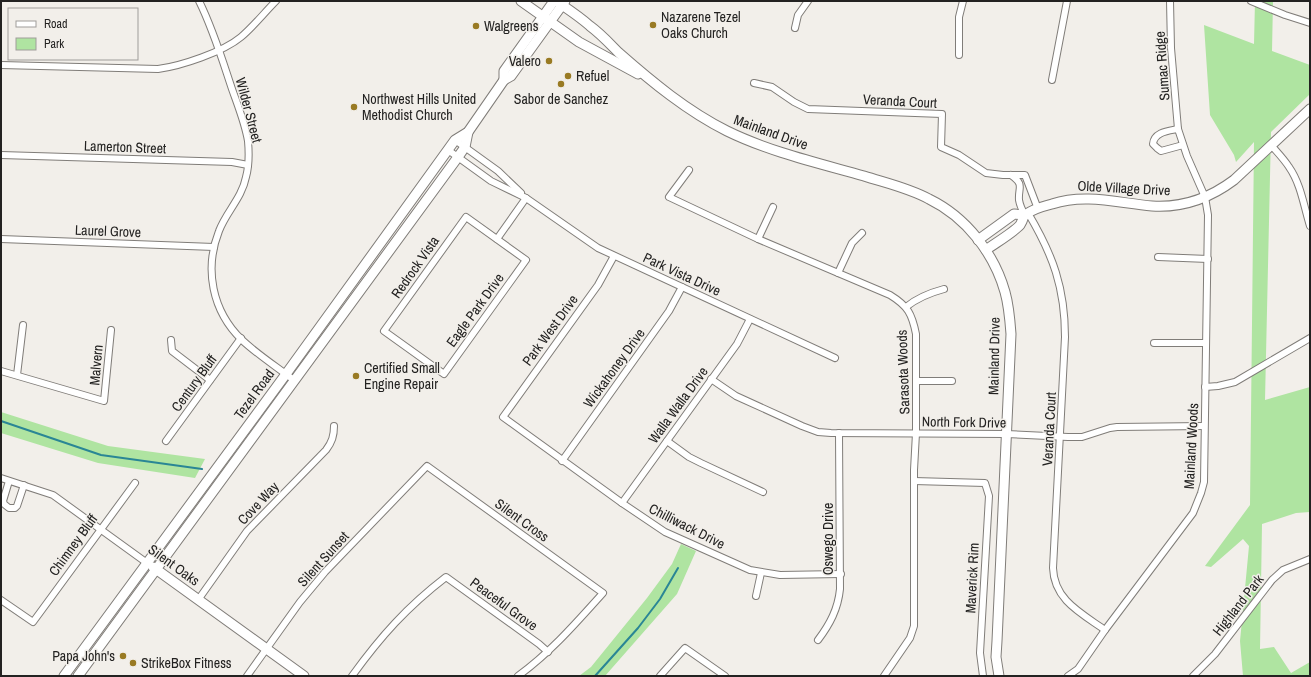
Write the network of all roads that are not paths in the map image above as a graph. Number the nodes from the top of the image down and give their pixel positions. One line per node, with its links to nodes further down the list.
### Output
1 (199, 1): 13 (street, Wilder Street)
2 (276, 1): 13 (street)
3 (521, 1): 10 (main road, Mainland Drive)
4 (808, 1): 12 (street)
5 (963, 1): 14 (street)
6 (1067, 1): 16 (street)
7 (1170, 1): 20 (street, Sumac Ridge)
8 (1251, 1): 11 (street)
9 (560, 2): 10 (main road, Tezel Road); 18 (main road, Mainland Drive)
10 (546, 20): 18 (main road, Mainland Drive); 21 (main road, Tezel Road)
11 (1310, 23)
12 (795, 28)
13 (219, 50): 15 (street); 29 (street, Wilder Street)
14 (959, 55)
15 (1, 65)
16 (1052, 80)
17 (754, 82): 31 (street, Veranda Court)
18 (655, 83): 42 (main road, Mainland Drive)
19 (1310, 109): 24 (main road, Olde Village Drive)
20 (1178, 129): 23 (street, Sumac Ridge); 23 (street)
21 (468, 132): 22 (main road, Tezel Road); 25 (main road, Tezel Road)
22 (455, 140): 25 (street, Park Vista Drive); 26 (main road, Tezel Road)
23 (1182, 145): 32 (street, Sumac Ridge)
24 (1271, 145): 32 (main road, Olde Village Drive); 37 (street)
25 (465, 147): 28 (main road, Tezel Road); 33 (street, Park Vista Drive)
26 (448, 150): 28 (street, Park Vista Drive); 62 (main road, Tezel Road)
27 (1, 155): 29 (street, Lamerton Street)
28 (458, 157): 33 (street, Park Vista Drive); 68 (main road, Tezel Road)
29 (248, 165): 43 (street, Wilder Street)
30 (689, 170): 41 (street, Sarasota Woods)
31 (1011, 175): 35 (street, Veranda Court); 36 (street, Veranda Court)
32 (1205, 197): 35 (main road, Olde Village Drive); 47 (street, Mainland Woods)
33 (526, 198): 40 (street); 45 (street, Park Vista Drive)
34 (773, 207): 41 (street)
35 (1038, 209): 36 (main road, Olde Village Drive)
36 (1027, 214): 42 (main road, Olde Village Drive); 44 (main road, Olde Village Drive); 77 (street, Veranda Court)
37 (1310, 226)
38 (862, 233): 48 (street)
39 (1, 239): 43 (street, Laurel Grove)
40 (497, 239): 63 (street, Eagle Park Drive); 63 (street, Redrock Vista)
41 (758, 239): 48 (street, Sarasota Woods)
42 (978, 240): 44 (main road, Mainland Drive)
43 (214, 247): 55 (street, Wilder Street)
44 (986, 250): 76 (main road, Mainland Drive)
45 (614, 256): 49 (street, Park Vista Drive); 71 (street, Park West Drive)
46 (1158, 257): 47 (street)
47 (1208, 259): 59 (street, Mainland Woods)
48 (838, 273): 51 (street, Sarasota Woods)
49 (682, 287): 52 (street, Park Vista Drive); 80 (street, Wickahoney Drive)
50 (944, 289): 51 (street)
51 (906, 307): 67 (street, Sarasota Woods)
52 (750, 319): 60 (street, Park Vista Drive); 65 (street, Walla Walla Drive)
53 (23, 325): 64 (street)
54 (111, 330): 64 (street, Malvern)
55 (241, 338): 62 (street, Wilder Street); 66 (street, Century Bluff)
56 (1310, 338): 70 (street)
57 (171, 340): 66 (street)
58 (1154, 343): 59 (street)
59 (1206, 343): 70 (street, Mainland Woods)
60 (835, 358)
61 (1, 371): 64 (street)
62 (286, 374): 68 (street, Wilder Street); 91 (main road, Tezel Road)
63 (444, 374)
64 (17, 375)
65 (711, 379): 74 (street, North Fork Drive); 79 (street, Walla Walla Drive)
66 (210, 380): 78 (street, Century Bluff)
67 (916, 380): 69 (street); 75 (street, Sarasota Woods)
68 (294, 381): 92 (main road, Tezel Road)
69 (952, 381)
70 (1205, 386): 73 (street, Mainland Woods)
71 (503, 417): 80 (street, Chilliwack Drive)
72 (334, 426): 97 (street, Cove Way)
73 (1204, 426): 77 (street, North Fork Drive); 98 (street, Mainland Woods)
74 (839, 433): 75 (street, North Fork Drive); 94 (street, Oswego Drive)
75 (916, 433): 76 (street, North Fork Drive); 84 (street, Sarasota Woods)
76 (1006, 434): 77 (street, North Fork Drive); 112 (main road, Mainland Drive)
77 (1060, 437): 98 (street, Veranda Court)
78 (166, 441)
79 (667, 441): 87 (street); 88 (street, Walla Walla Drive)
80 (562, 461): 88 (street, Chilliwack Drive)
81 (427, 466): 100 (street, Silent Sunset); 101 (street, Silent Cross)
82 (1, 478): 83 (street, Silent Oaks)
83 (8, 481): 86 (street, Silent Oaks); 86 (street)
84 (914, 481): 110 (street, Sarasota Woods); 111 (street, Maverick Rim)
85 (134, 483): 89 (street, Chimney Bluff)
86 (24, 486): 89 (street, Silent Oaks)
87 (763, 492)
88 (622, 503): 93 (street, Chilliwack Drive)
89 (100, 529): 91 (street, Silent Oaks); 96 (street, Chimney Bluff)
90 (1310, 559): 114 (street, Highland Park)
91 (147, 563): 92 (main road, Silent Oaks); 102 (main road, Tezel Road)
92 (156, 570): 97 (main road, Silent Oaks); 103 (main road, Tezel Road)
93 (761, 573): 94 (street, Chilliwack Drive); 95 (street)
94 (841, 574): 99 (street, Oswego Drive)
95 (756, 596)
96 (1, 600)
97 (198, 600): 100 (main road, Silent Oaks)
98 (1105, 630): 113 (street, Mainland Woods)
99 (818, 640)
100 (266, 649): 104 (street, Silent Sunset); 105 (main road, Silent Oaks)
101 (548, 652): 106 (street, Peaceful Grove); 107 (street)
102 (64, 676)
103 (78, 676)
104 (247, 676)
105 (304, 676)
106 (352, 676)
107 (518, 676)
108 (660, 676): 109 (street)
109 (724, 676)
110 (884, 676)
111 (983, 676)
112 (999, 676)
113 (1068, 676)
114 (1193, 676)

